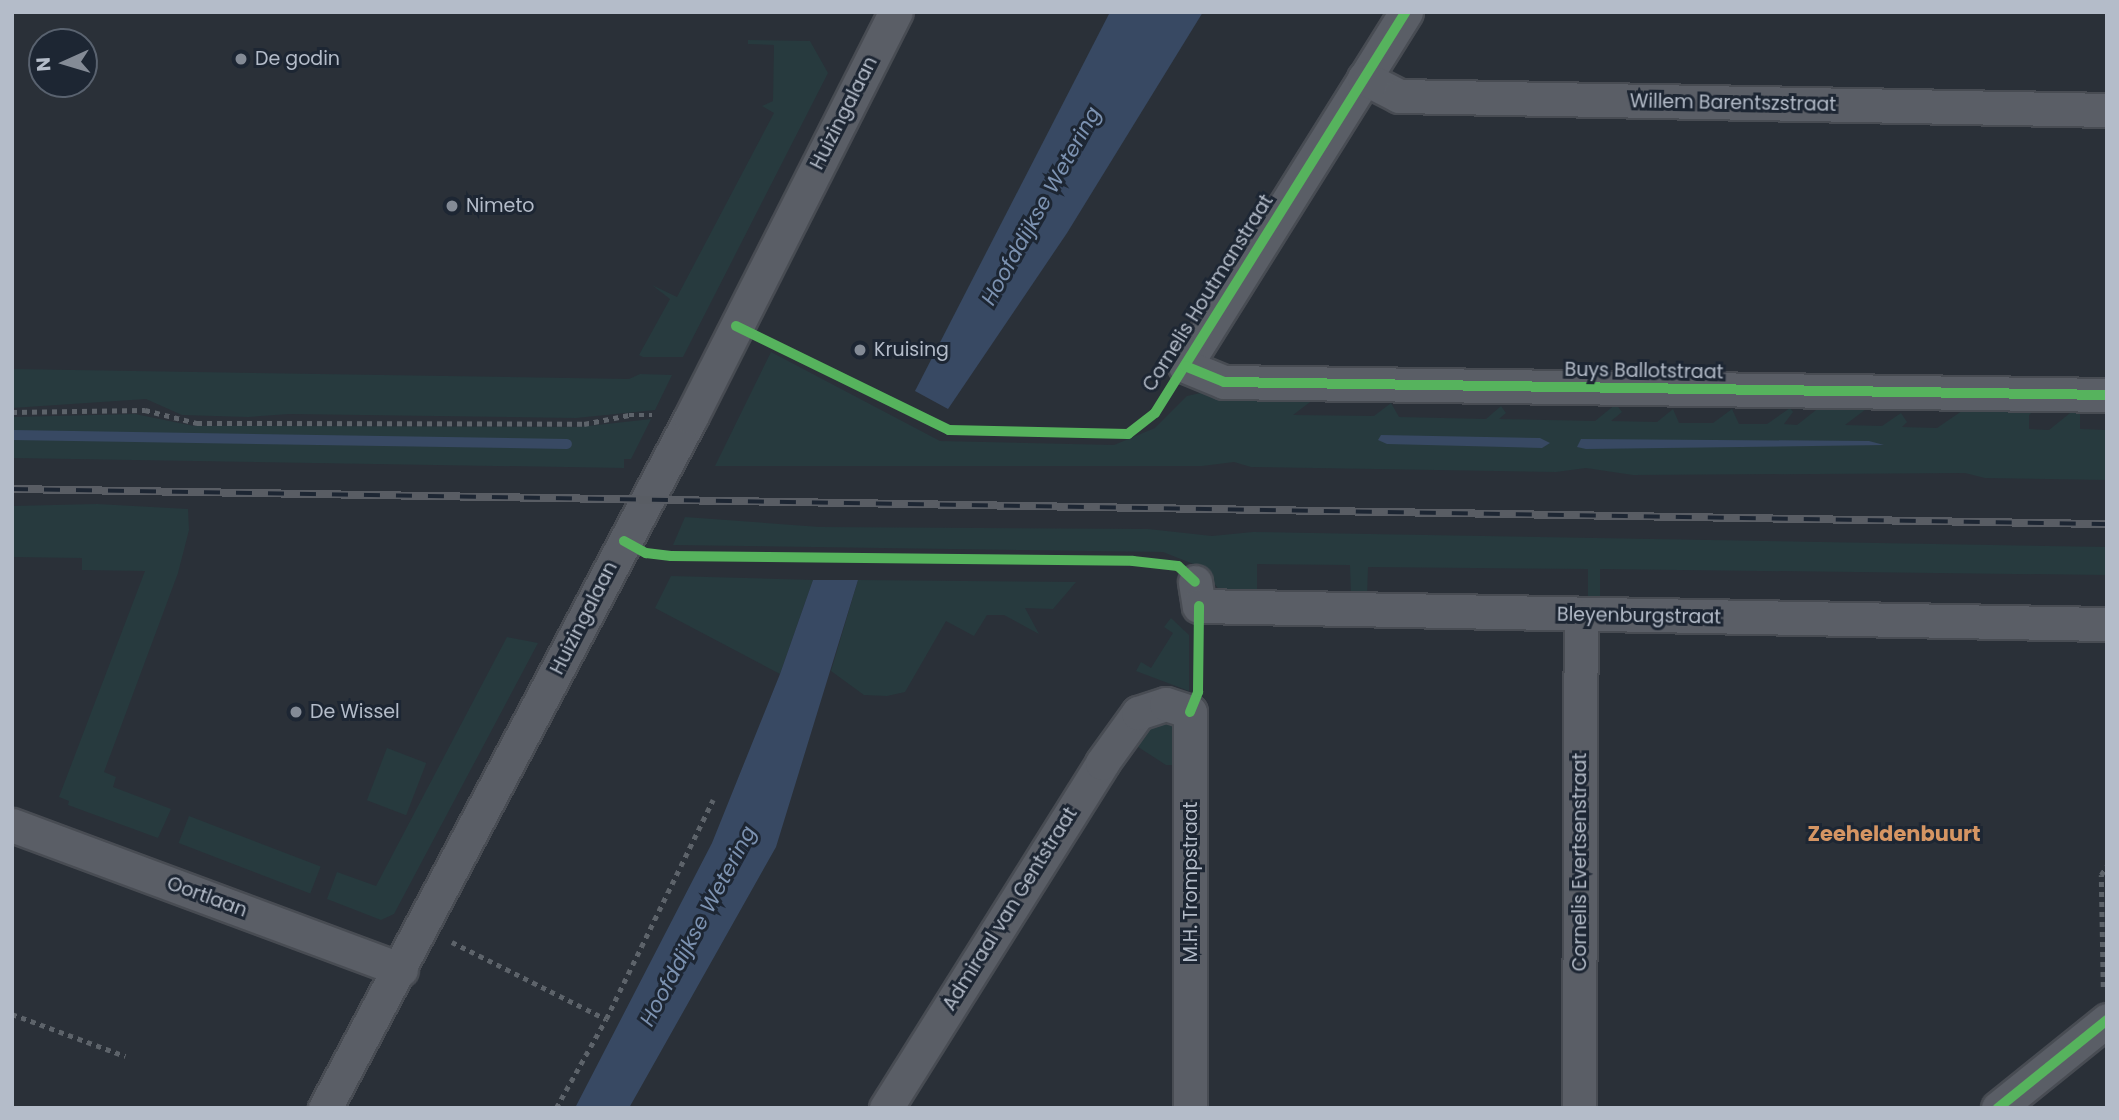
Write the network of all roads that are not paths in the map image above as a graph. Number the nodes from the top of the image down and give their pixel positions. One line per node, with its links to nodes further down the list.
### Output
1 (896, 12): 12 (street, Huizingalaan)
2 (1406, 12): 3 (street, Cornelis Houtmanstraat)
3 (1364, 78): 4 (street, Willem Barentszstraat); 5 (street, Cornelis Houtmanstraat)
4 (2107, 110)
5 (1185, 366): 6 (street, Buys Ballotstraat)
6 (2107, 395)
7 (1195, 582): 8 (street, Bleyenburgstraat)
8 (1581, 616): 9 (street, Bleyenburgstraat); 17 (street, Cornelis Evertsenstraat)
9 (2105, 623)
10 (1138, 713): 15 (street, Admiraal van Gentstraat); 16 (street, M.H. Trompstraat)
11 (12, 825): 12 (street, Oortlaan)
12 (401, 970): 14 (street, Huizingalaan)
13 (2105, 1021): 18 (street)
14 (325, 1108)
15 (886, 1108)
16 (1190, 1108)
17 (1579, 1108)
18 (1998, 1108)

